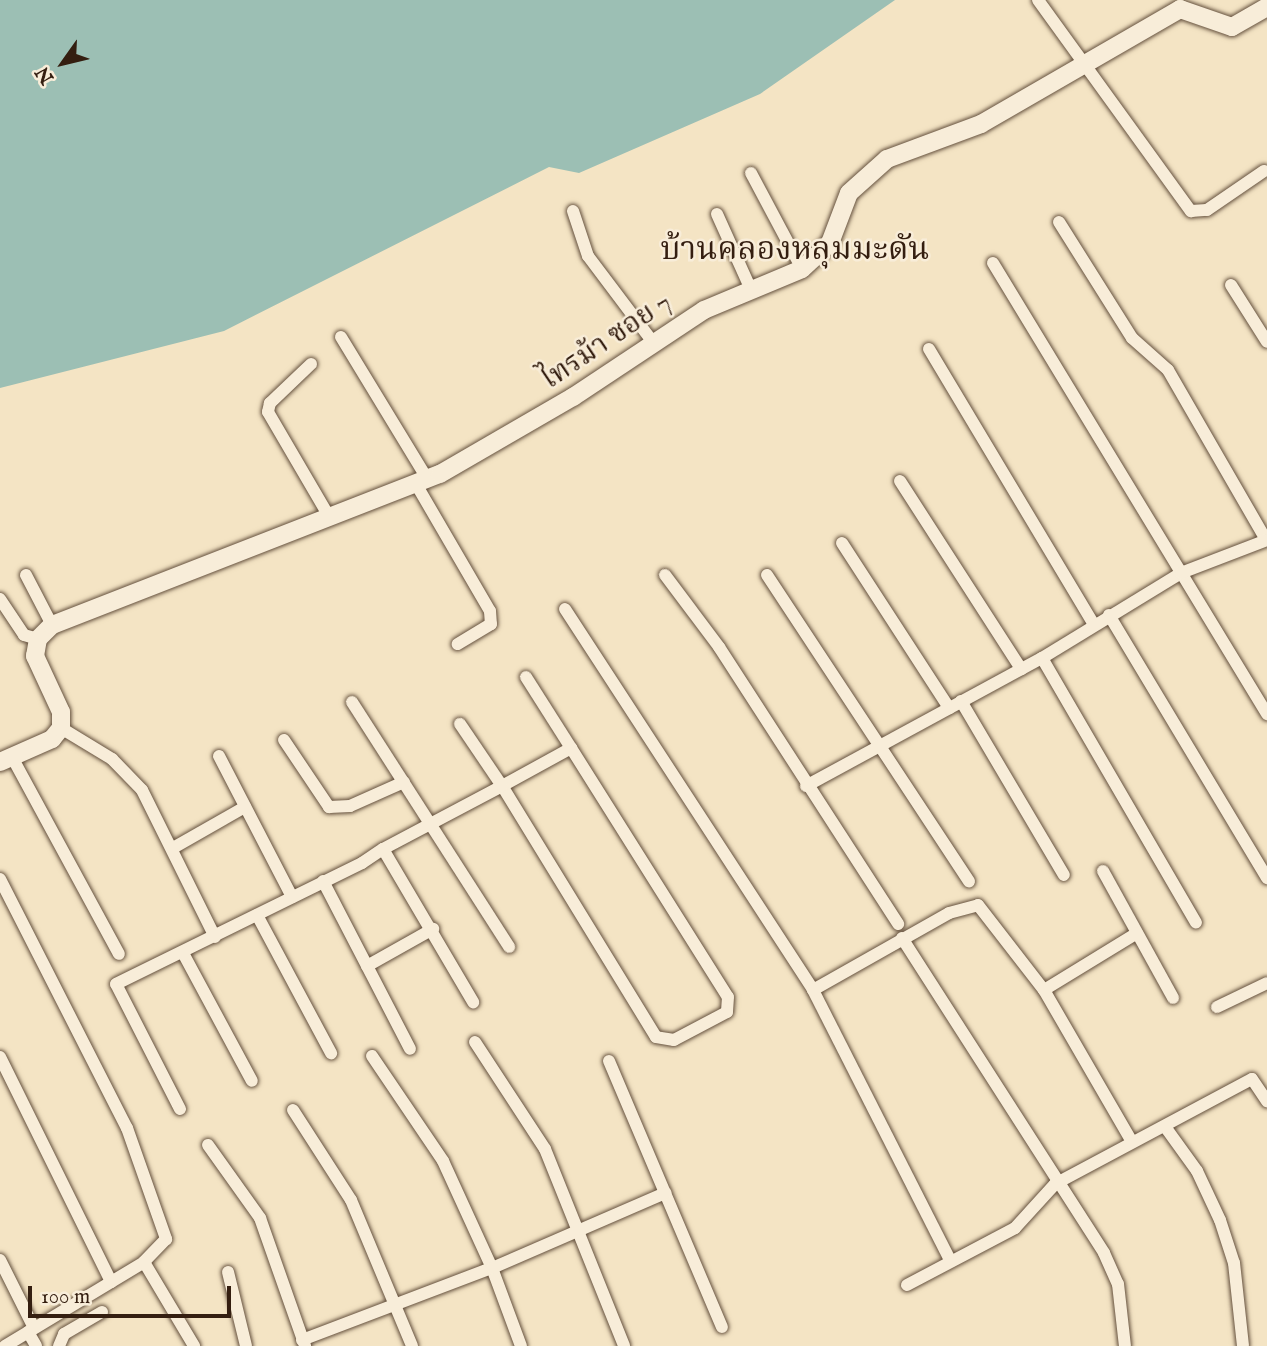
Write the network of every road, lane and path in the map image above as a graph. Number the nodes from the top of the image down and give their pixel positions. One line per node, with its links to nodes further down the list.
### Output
1 (1038, 0): 3 (street)
2 (1267, 7): 3 (street, ไทรม้า ซอย 7)
3 (1083, 64): 4 (street); 10 (street, ไทรม้า ซอย 7)
4 (1264, 171)
5 (751, 173): 10 (street)
6 (573, 211): 14 (street)
7 (717, 214): 12 (street)
8 (1059, 222): 21 (street)
9 (993, 263): 23 (street)
10 (802, 269): 12 (street, ไทรม้า ซอย 7)
11 (1231, 285): 15 (street)
12 (752, 292): 14 (street, ไทรม้า ซอย 7)
13 (341, 337): 19 (street)
14 (652, 341): 19 (street, ไทรม้า ซอย 7)
15 (1267, 342)
16 (929, 349): 30 (street)
17 (311, 364): 20 (street)
18 (900, 481): 35 (street)
19 (422, 482): 20 (street, ไทรม้า ซอย 7); 33 (street)
20 (330, 518): 31 (street, ไทรม้า ซอย 7)
21 (1267, 540): 23 (street)
22 (842, 543): 39 (street)
23 (1181, 573): 29 (street); 40 (street)
24 (26, 575): 31 (street)
25 (665, 575): 50 (street)
26 (767, 575): 44 (street)
27 (0, 599): 32 (street)
28 (565, 609): 74 (street)
29 (1109, 615): 30 (street); 58 (street)
30 (1093, 624): 34 (street)
31 (52, 625): 32 (street, ไทรม้า ซอย 7)
32 (38, 639): 42 (street)
33 (458, 644)
34 (1042, 658): 35 (street); 63 (street)
35 (1021, 669): 37 (street)
36 (526, 677): 45 (street)
37 (961, 701): 39 (street); 56 (street)
38 (352, 702): 48 (street)
39 (949, 708): 44 (street)
40 (1267, 713)
41 (460, 724): 49 (street)
42 (61, 728): 47 (street); 53 (street)
43 (284, 740): 48 (street)
44 (877, 744): 50 (street); 60 (street)
45 (571, 748): 49 (street); 49 (street)
46 (219, 756): 51 (street)
47 (6, 759): 71 (street)
48 (404, 782): 52 (street)
49 (502, 786): 52 (street)
50 (806, 786): 64 (street)
51 (245, 807): 53 (street); 61 (street)
52 (430, 824): 54 (street); 69 (street)
53 (173, 848): 67 (street)
54 (383, 849): 59 (street); 65 (street)
55 (1103, 872): 66 (street)
56 (1064, 874)
57 (0, 878): 97 (street)
58 (1267, 878)
59 (323, 881): 61 (street); 72 (street)
60 (969, 881)
61 (292, 897): 62 (street)
62 (257, 915): 67 (street); 81 (street)
63 (1196, 923)
64 (898, 924)
65 (433, 929): 72 (street); 77 (street)
66 (1137, 933): 75 (street); 76 (street)
67 (215, 937): 70 (street)
68 (902, 939): 74 (street); 75 (street); 92 (street)
69 (509, 947)
70 (183, 953): 85 (street); 87 (street)
71 (119, 954)
72 (367, 965): 80 (street)
73 (1267, 983): 78 (street)
74 (813, 990): 96 (street)
75 (1044, 990): 90 (street)
76 (1173, 998)
77 (473, 1002)
78 (1217, 1007)
79 (475, 1042): 94 (street)
80 (410, 1049)
81 (331, 1053)
82 (372, 1056): 98 (street)
83 (0, 1057): 100 (street)
84 (609, 1061): 93 (street)
85 (252, 1081)
86 (1267, 1101): 89 (street)
87 (180, 1109)
88 (293, 1110): 102 (street)
89 (1166, 1128): 90 (street); 116 (street)
90 (1131, 1140): 92 (street)
91 (208, 1145): 106 (street)
92 (1055, 1184): 96 (street); 115 (street)
93 (665, 1193): 94 (street); 104 (street)
94 (580, 1231): 98 (street); 114 (street)
95 (0, 1260): 105 (street)
96 (950, 1260): 101 (street)
97 (144, 1262): 100 (street); 111 (street)
98 (492, 1268): 102 (street); 113 (street)
99 (228, 1272): 107 (street)
100 (111, 1282): 105 (street)
101 (907, 1284)
102 (395, 1303): 106 (street); 112 (street)
103 (102, 1312): 110 (street)
104 (722, 1327)
105 (31, 1330): 108 (street); 109 (street)
106 (303, 1343)
107 (245, 1345)
108 (5, 1346)
109 (36, 1346)
110 (59, 1346)
111 (194, 1346)
112 (412, 1346)
113 (521, 1346)
114 (624, 1346)
115 (1125, 1346)
116 (1243, 1346)

